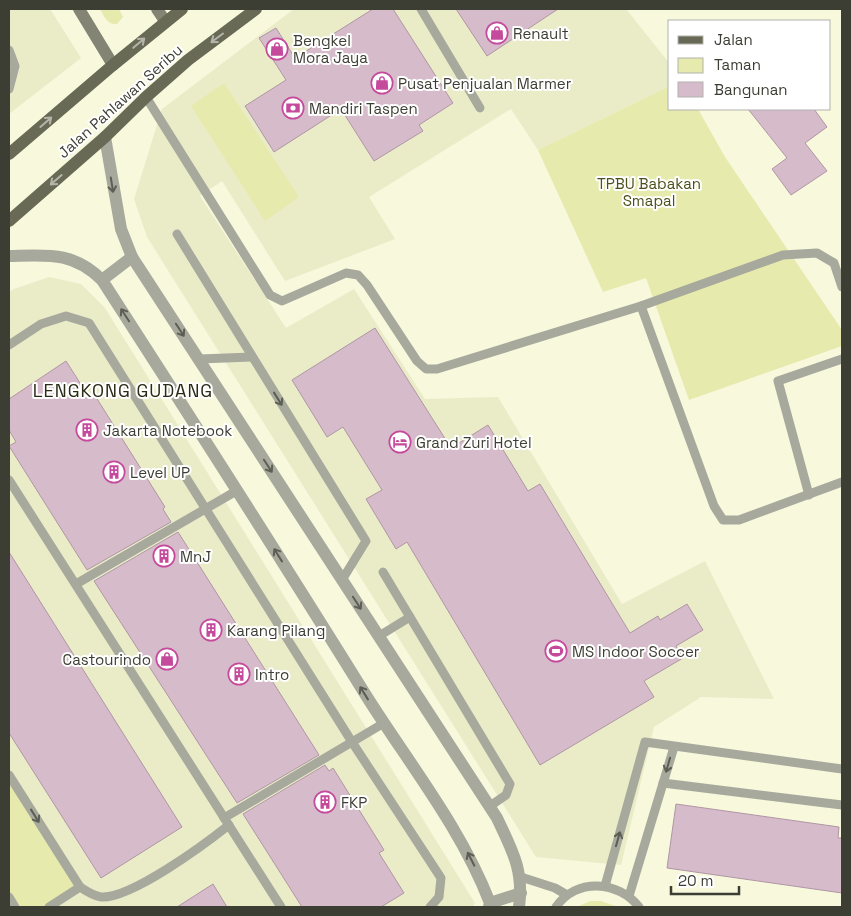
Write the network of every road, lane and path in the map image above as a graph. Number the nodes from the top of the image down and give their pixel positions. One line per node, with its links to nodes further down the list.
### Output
1 (79, 9): 8 (main road)
2 (157, 9): 6 (main road)
3 (182, 9): 6 (main road, Jalan Pahlawan Seribu)
4 (256, 9): 10 (main road, Jalan Pahlawan Seribu, one-way to 10)
5 (422, 9): 11 (lane)
6 (165, 21): 8 (main road, Jalan Pahlawan Seribu, one-way to 6)
7 (9, 50): 9 (lane)
8 (113, 65): 13 (main road, Jalan Pahlawan Seribu, one-way to 8)
9 (9, 89)
10 (146, 97): 12 (main road, Jalan Pahlawan Seribu); 20 (lane)
11 (480, 108)
12 (104, 137): 14 (main road, Jalan Pahlawan Seribu, one-way to 14); 17 (street, one-way to 17)
13 (9, 154)
14 (9, 222)
15 (177, 234): 22 (lane)
16 (9, 256): 18 (street)
17 (132, 257): 18 (street); 23 (street, one-way to 23)
18 (102, 280): 27 (street, one-way to 18)
19 (842, 287): 20 (lane)
20 (641, 306): 28 (lane)
21 (9, 345): 29 (lane)
22 (252, 357): 23 (lane); 31 (lane, one-way to 31)
23 (199, 359): 31 (street, one-way to 31)
24 (842, 359): 28 (lane)
25 (9, 480): 32 (lane)
26 (842, 482): 28 (lane)
27 (238, 490): 29 (lane); 35 (street, one-way to 27)
28 (809, 494)
29 (205, 508): 32 (lane); 36 (lane)
30 (383, 572): 33 (lane)
31 (342, 580): 34 (street, one-way to 34)
32 (76, 584): 43 (lane)
33 (410, 617): 34 (lane); 42 (lane)
34 (379, 636): 42 (street)
35 (384, 723): 36 (lane); 51 (street, one-way to 35)
36 (352, 742): 43 (lane); 55 (lane)
37 (674, 747): 38 (lane); 40 (lane, one-way to 40); 45 (lane, one-way to 37)
38 (842, 768)
39 (9, 775): 46 (lane, one-way to 46)
40 (663, 784): 41 (lane); 49 (lane)
41 (842, 805)
42 (490, 806): 44 (street)
43 (227, 822): 46 (lane); 54 (lane)
44 (520, 877): 47 (street); 48 (lane)
45 (605, 886): 48 (lane); 49 (lane)
46 (80, 888): 53 (lane)
47 (521, 892): 51 (street); 56 (street)
48 (567, 895): 57 (lane)
49 (629, 896): 58 (lane)
50 (9, 897): 52 (lane)
51 (490, 905)
52 (15, 907)
53 (49, 907)
54 (281, 907)
55 (430, 907)
56 (519, 907)
57 (556, 907)
58 (639, 907)

